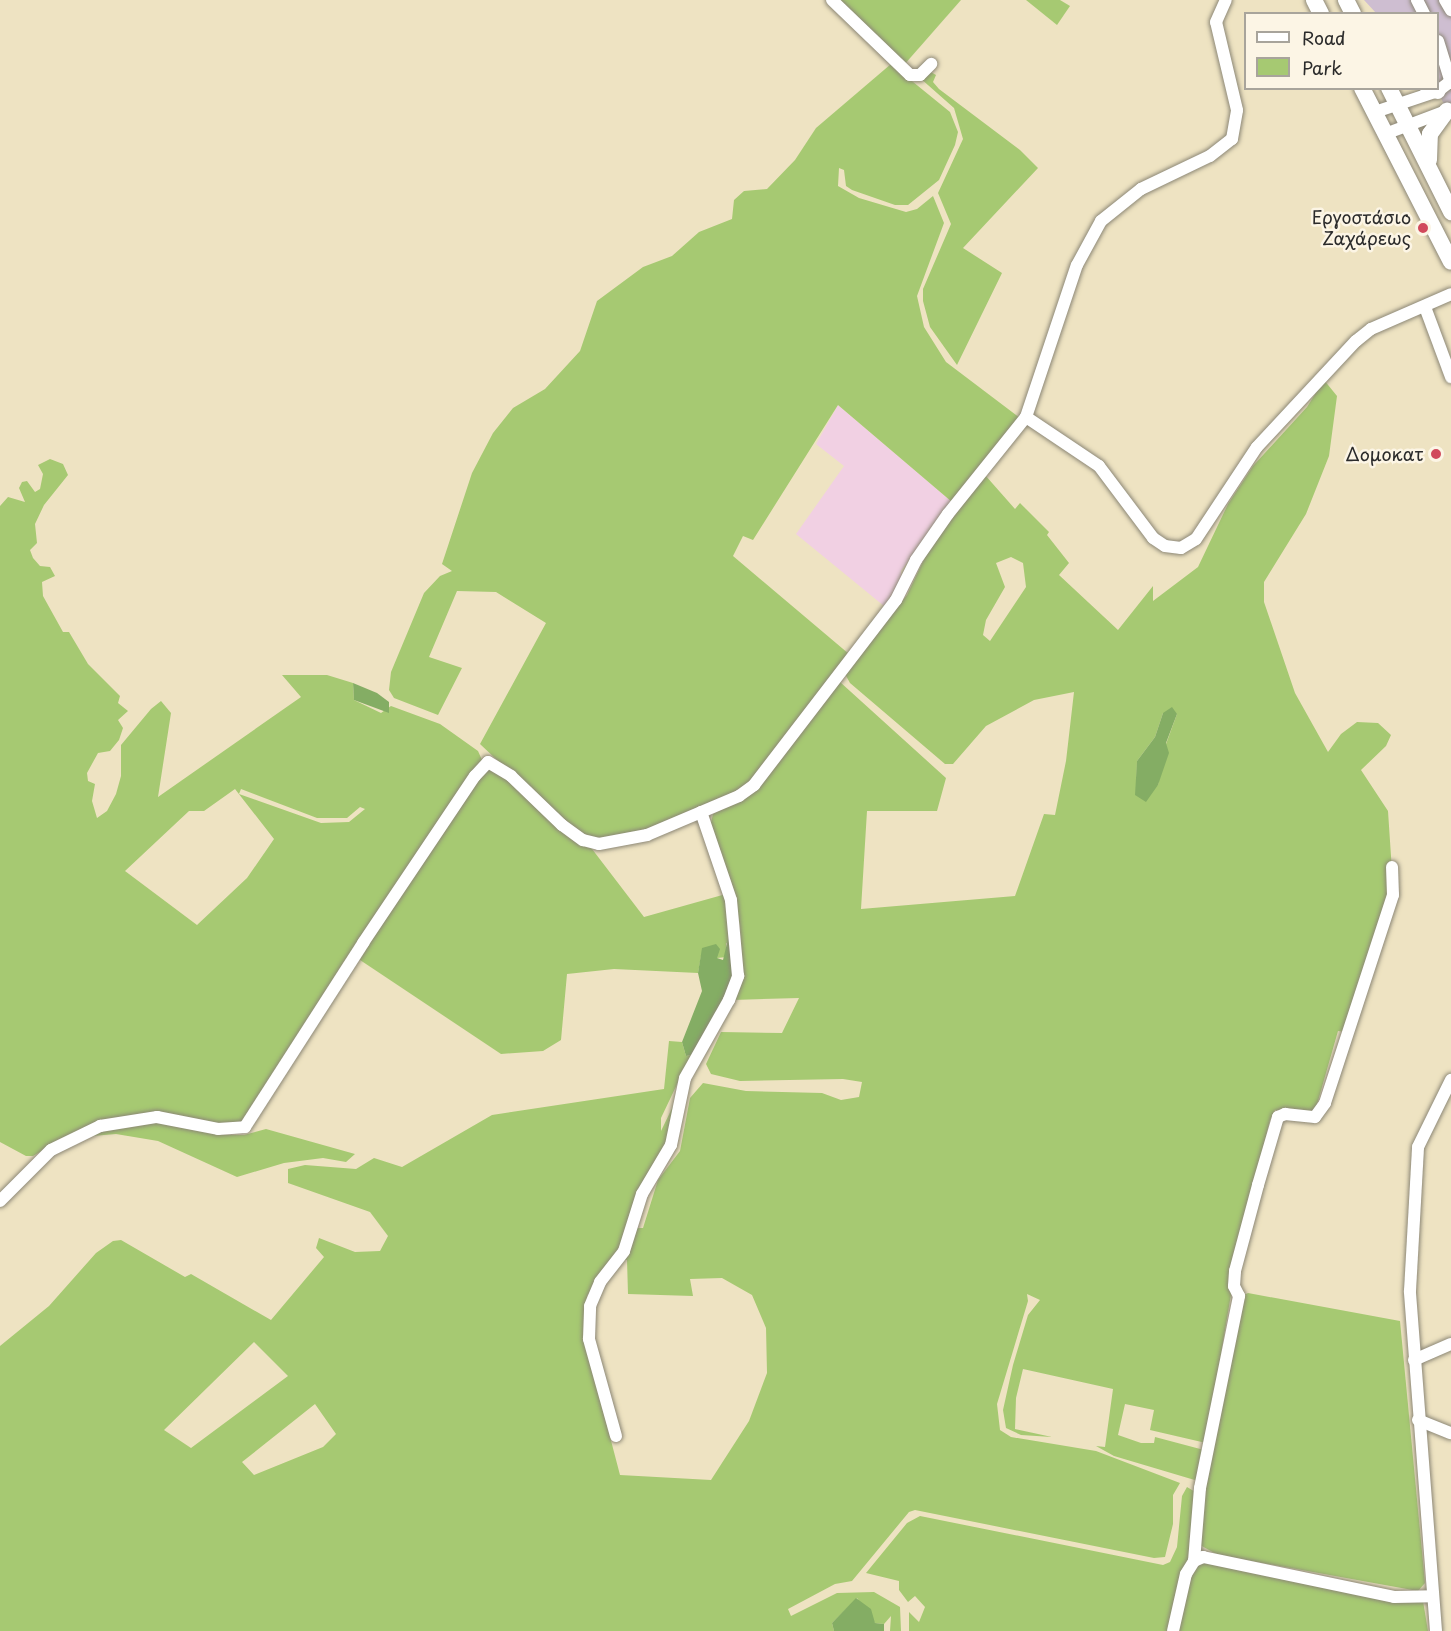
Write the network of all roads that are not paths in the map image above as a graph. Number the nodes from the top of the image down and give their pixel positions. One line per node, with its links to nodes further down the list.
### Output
1 (832, 0): 6 (street)
2 (1226, 0): 22 (street)
3 (1445, 0): 4 (street)
4 (1451, 10)
5 (1439, 54): 7 (street)
6 (931, 64)
7 (1444, 85)
8 (1363, 90): 13 (main road)
9 (1390, 90): 11 (main road)
10 (1432, 90): 11 (street)
11 (1397, 105): 13 (street); 14 (main road)
12 (1449, 109): 14 (street); 16 (main road)
13 (1375, 112): 15 (main road)
14 (1408, 126): 15 (street); 16 (main road)
15 (1385, 134): 18 (main road)
16 (1429, 167): 17 (main road)
17 (1451, 212)
18 (1451, 262)
19 (1451, 294): 20 (street)
20 (1425, 307): 21 (street); 22 (street)
21 (1451, 377)
22 (1026, 417): 23 (street)
23 (700, 813): 26 (street); 31 (street)
24 (1392, 867): 32 (street)
25 (1451, 1080): 28 (street)
26 (0, 1202)
27 (1451, 1344): 28 (street)
28 (1414, 1359): 29 (street)
29 (1418, 1420): 30 (street); 33 (street)
30 (1451, 1432)
31 (616, 1436)
32 (1194, 1561): 33 (street); 34 (street)
33 (1433, 1596): 35 (street)
34 (1173, 1631)
35 (1436, 1631)

